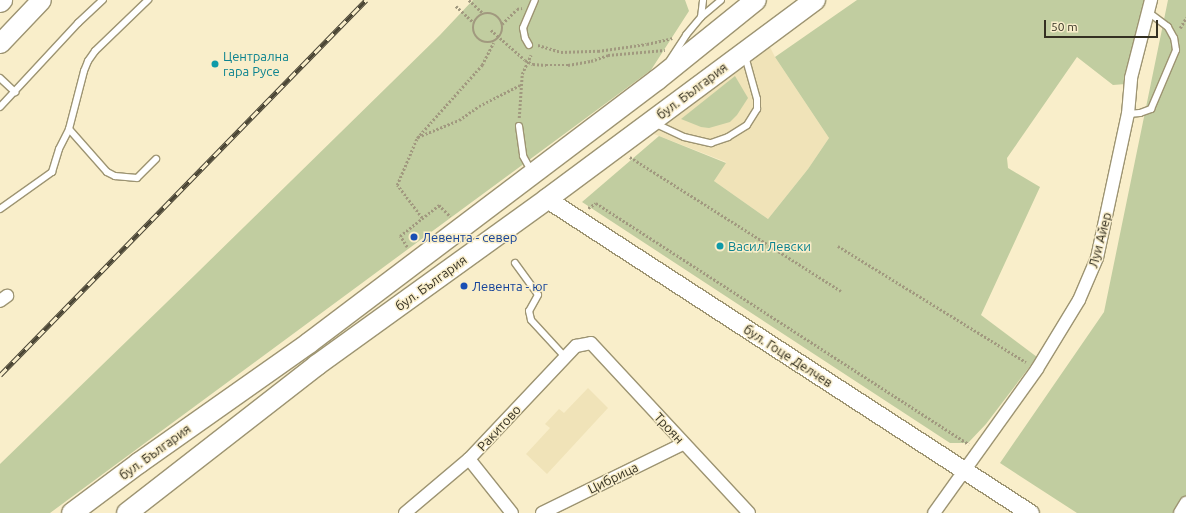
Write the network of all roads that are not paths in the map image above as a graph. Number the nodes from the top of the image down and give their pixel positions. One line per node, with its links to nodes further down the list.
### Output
1 (37, 0): 13 (main road)
2 (41, 0): 13 (main road)
3 (103, 0): 19 (lane)
4 (148, 0): 24 (lane)
5 (703, 0): 12 (lane)
6 (721, 0): 12 (lane)
7 (756, 0): 18 (highway, бул. България)
8 (815, 0): 16 (highway, бул. България)
9 (1151, 0): 11 (street, Луи Айер)
10 (534, 2): 15 (lane)
11 (1148, 12): 21 (street, Луи Айер); 21 (lane)
12 (701, 17): 18 (lane)
13 (22, 21): 14 (main road)
14 (0, 43)
15 (529, 45)
16 (744, 52): 22 (highway, бул. България); 22 (lane)
17 (0, 78): 19 (lane)
18 (657, 80): 26 (highway, бул. България)
19 (15, 92): 20 (lane)
20 (0, 107)
21 (1128, 114): 34 (street, Луи Айер)
22 (650, 122): 27 (highway, бул. България)
23 (519, 126): 26 (lane)
24 (69, 129): 25 (lane); 28 (lane)
25 (156, 159)
26 (532, 173): 36 (highway, бул. България)
27 (547, 199): 34 (main road, бул. Гоце Делчев); 37 (highway, бул. България)
28 (0, 209)
29 (515, 263): 31 (lane)
30 (590, 343): 31 (street, Ракитово); 32 (street, Троян)
31 (565, 357): 33 (street, Ракитово)
32 (683, 444): 40 (street, Цибрица); 41 (street, Троян)
33 (469, 460): 38 (street, Ракитово); 39 (street)
34 (965, 471): 42 (street, Луи Айер); 43 (main road, бул. Гоце Делчев)
35 (1186, 503): 44 (street)
36 (72, 513)
37 (127, 513)
38 (405, 513)
39 (512, 513)
40 (542, 513)
41 (749, 513)
42 (934, 513)
43 (1030, 513)
44 (1180, 513)

